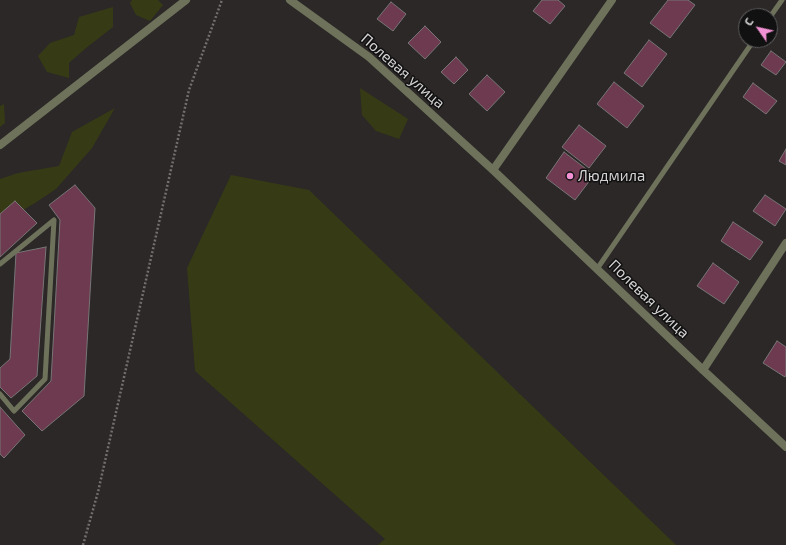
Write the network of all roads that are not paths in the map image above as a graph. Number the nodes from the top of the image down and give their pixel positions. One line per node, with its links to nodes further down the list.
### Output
1 (186, 0): 5 (street)
2 (290, 0): 6 (street, Полевая улица)
3 (612, 0): 6 (street)
4 (748, 48): 9 (lane)
5 (0, 145)
6 (493, 170): 9 (street, Полевая улица)
7 (786, 243): 10 (street)
8 (0, 264): 11 (lane)
9 (597, 268): 10 (street, Полевая улица)
10 (703, 370): 12 (street, Полевая улица)
11 (0, 394)
12 (786, 448)

